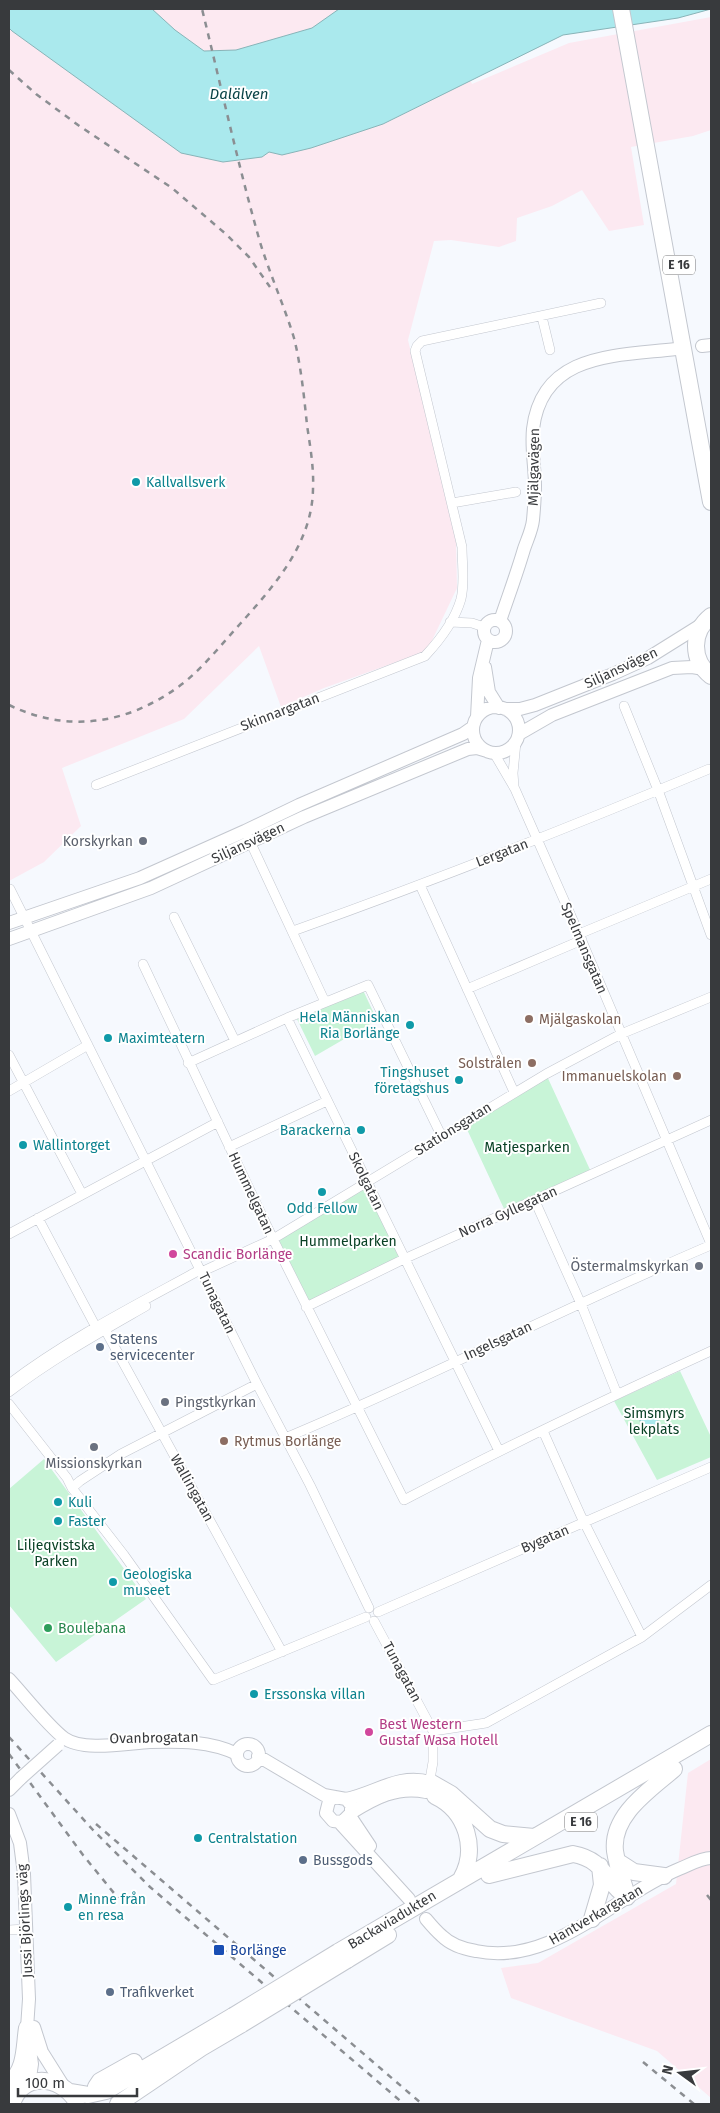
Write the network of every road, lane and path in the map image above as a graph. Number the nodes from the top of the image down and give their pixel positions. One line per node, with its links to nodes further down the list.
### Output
1 (621, 9): 3 (highway, E 16)
2 (632, 9): 3 (highway, E 16)
3 (653, 152): 8 (highway, E 16); 11 (highway, E 16)
4 (601, 303): 5 (street)
5 (542, 317): 6 (street); 10 (street, Skinnargatan)
6 (550, 350)
7 (676, 350): 13 (street, Mjälgavägen)
8 (711, 442)
9 (516, 492): 10 (street)
10 (452, 502): 14 (street, Skinnargatan)
11 (711, 502)
12 (708, 620): 18 (highway); 20 (street, Siljansvägen)
13 (500, 621): 15 (street); 16 (street)
14 (450, 622): 15 (street); 25 (street, Skinnargatan)
15 (484, 627): 16 (street)
16 (488, 640): 17 (street)
17 (485, 659): 20 (street); 21 (street)
18 (708, 672): 22 (street, Siljansvägen)
19 (624, 706): 27 (street)
20 (502, 708): 21 (street); 22 (street)
21 (475, 722): 23 (street); 28 (street, Siljansvägen)
22 (517, 738): 23 (street); 26 (street, Spelmansgatan)
23 (490, 752): 26 (street, Spelmansgatan); 28 (street, Siljansvägen)
24 (709, 769): 27 (street, Lergatan)
25 (96, 785)
26 (515, 790): 29 (street, Spelmansgatan)
27 (658, 790): 29 (street, Lergatan); 32 (street)
28 (248, 836): 35 (street, Siljansvägen); 37 (street, Siljansvägen); 38 (street)
29 (536, 840): 31 (street, Lergatan); 40 (street, Spelmansgatan)
30 (711, 879): 32 (street)
31 (420, 885): 38 (street, Lergatan); 43 (street)
32 (692, 887): 39 (street); 40 (street)
33 (10, 889): 35 (street, Tunagatan)
34 (174, 917): 48 (street)
35 (24, 918): 36 (street, Siljansvägen); 37 (street, Tunagatan)
36 (9, 923)
37 (30, 931): 41 (street, Siljansvägen); 49 (street, Tunagatan)
38 (293, 932): 45 (street)
39 (711, 935)
40 (581, 937): 43 (street); 47 (street, Spelmansgatan)
41 (9, 939)
42 (143, 964): 51 (street, Hummelgatan)
43 (466, 989): 54 (street)
44 (711, 997): 47 (street, Stationsgatan)
45 (325, 1002): 46 (street); 58 (street)
46 (287, 1018): 48 (street); 55 (street, Skolgatan)
47 (621, 1034): 54 (street, Stationsgatan); 59 (street, Spelmansgatan)
48 (235, 1041): 51 (street)
49 (88, 1045): 52 (street); 61 (street, Tunagatan)
50 (9, 1055): 52 (street)
51 (188, 1063): 57 (street, Hummelgatan)
52 (24, 1082): 53 (street); 63 (street)
53 (9, 1091)
54 (514, 1092): 58 (street, Stationsgatan)
55 (327, 1102): 60 (street); 62 (street, Skolgatan)
56 (711, 1120): 59 (street, Norra Gyllegatan)
57 (218, 1122): 60 (street, Hummelgatan); 61 (street)
58 (442, 1137): 62 (street, Stationsgatan)
59 (667, 1139): 64 (street, Norra Gyllegatan); 68 (street, Spelmansgatan)
60 (229, 1147): 67 (street, Hummelgatan)
61 (145, 1160): 63 (street); 70 (street, Tunagatan)
62 (366, 1182): 67 (street, Stationsgatan); 69 (street, Skolgatan)
63 (82, 1194): 65 (street)
64 (535, 1200): 69 (street, Norra Gyllegatan); 71 (street)
65 (38, 1218): 66 (street); 73 (street, Wallingatan)
66 (9, 1234)
67 (273, 1239): 70 (street, Stationsgatan); 72 (street, Hummelgatan)
68 (711, 1245): 71 (street, Ingelsgatan)
69 (404, 1259): 72 (street, Norra Gyllegatan); 75 (street, Skolgatan)
70 (201, 1272): 73 (street, Stationsgatan); 77 (street, Tunagatan)
71 (581, 1304): 75 (street, Ingelsgatan); 79 (street)
72 (306, 1307): 81 (street, Hummelgatan)
73 (100, 1328): 76 (street, Stationsgatan); 78 (street, Stationsgatan); 83 (street, Wallingatan)
74 (711, 1351): 79 (street)
75 (455, 1361): 81 (street, Ingelsgatan); 85 (street, Skolgatan)
76 (9, 1384)
77 (257, 1384): 83 (street); 84 (street, Tunagatan)
78 (9, 1392)
79 (618, 1394): 82 (street)
80 (9, 1404): 87 (street)
81 (358, 1408): 84 (street, Ingelsgatan); 85 (street, Hummelgatan)
82 (543, 1431): 85 (street); 88 (street)
83 (162, 1432): 87 (street); 92 (street, Wallingatan)
84 (285, 1438): 90 (street, Tunagatan)
85 (499, 1451)
86 (711, 1467): 88 (street, Bygatan)
87 (72, 1488): 92 (street, Bygatan)
88 (584, 1522): 90 (street, Bygatan); 91 (street)
89 (711, 1584): 91 (street)
90 (372, 1614): 92 (street, Bygatan); 94 (street, Tunagatan)
91 (642, 1637): 94 (street)
92 (282, 1652)
93 (9, 1679): 96 (street)
94 (433, 1731): 101 (street, Tunagatan)
95 (711, 1734): 109 (highway, Backaviadukten / E 16)
96 (61, 1742): 98 (street, Ovanbrogatan); 102 (street, bridge)
97 (711, 1747): 100 (highway, Backaviadukten / E 16)
98 (239, 1750): 99 (street); 99 (street)
99 (257, 1760): 103 (street); 105 (street)
100 (674, 1769): 111 (highway); 113 (highway, Backaviadukten / E 16)
101 (428, 1787): 103 (street); 104 (street); 109 (highway); 115 (highway)
102 (9, 1790)
103 (341, 1798): 105 (street); 107 (street)
104 (371, 1801): 107 (street); 108 (street)
105 (326, 1809): 107 (street)
106 (9, 1814): 121 (street, Jussi Björlings väg)
107 (347, 1817): 108 (street); 116 (street)
108 (362, 1835): 116 (street)
109 (534, 1837): 115 (highway, Backaviadukten / E 16)
110 (711, 1858): 114 (street, Hantverkargatan)
111 (617, 1861): 114 (highway); 117 (highway)
112 (600, 1866): 113 (highway); 117 (highway); 120 (highway)
113 (489, 1875): 123 (highway, Backaviadukten / E 16)
114 (664, 1876): 117 (street, Hantverkargatan)
115 (461, 1879): 123 (highway, Backaviadukten / E 16)
116 (398, 1887): 118 (street)
117 (627, 1897): 120 (street, Hantverkargatan)
118 (409, 1899)
119 (426, 1919): 120 (street, Hantverkargatan)
120 (592, 1919)
121 (26, 1929): 122 (street); 124 (street, Jussi Björlings väg)
122 (9, 1930)
123 (342, 1956): 125 (highway, Backaviadukten / E 16, bridge)
124 (29, 1999): 126 (street, Jussi Björlings väg); 129 (street, Jussi Björlings väg)
125 (238, 2020): 127 (highway); 129 (highway, Backaviadukten / E 16); 131 (highway, Backaviadukten / E 16); 132 (highway)
126 (27, 2028): 128 (highway)
127 (96, 2087)
128 (17, 2088): 129 (highway, E 16); 130 (highway)
129 (70, 2094)
130 (12, 2104)
131 (118, 2104)
132 (132, 2104)

